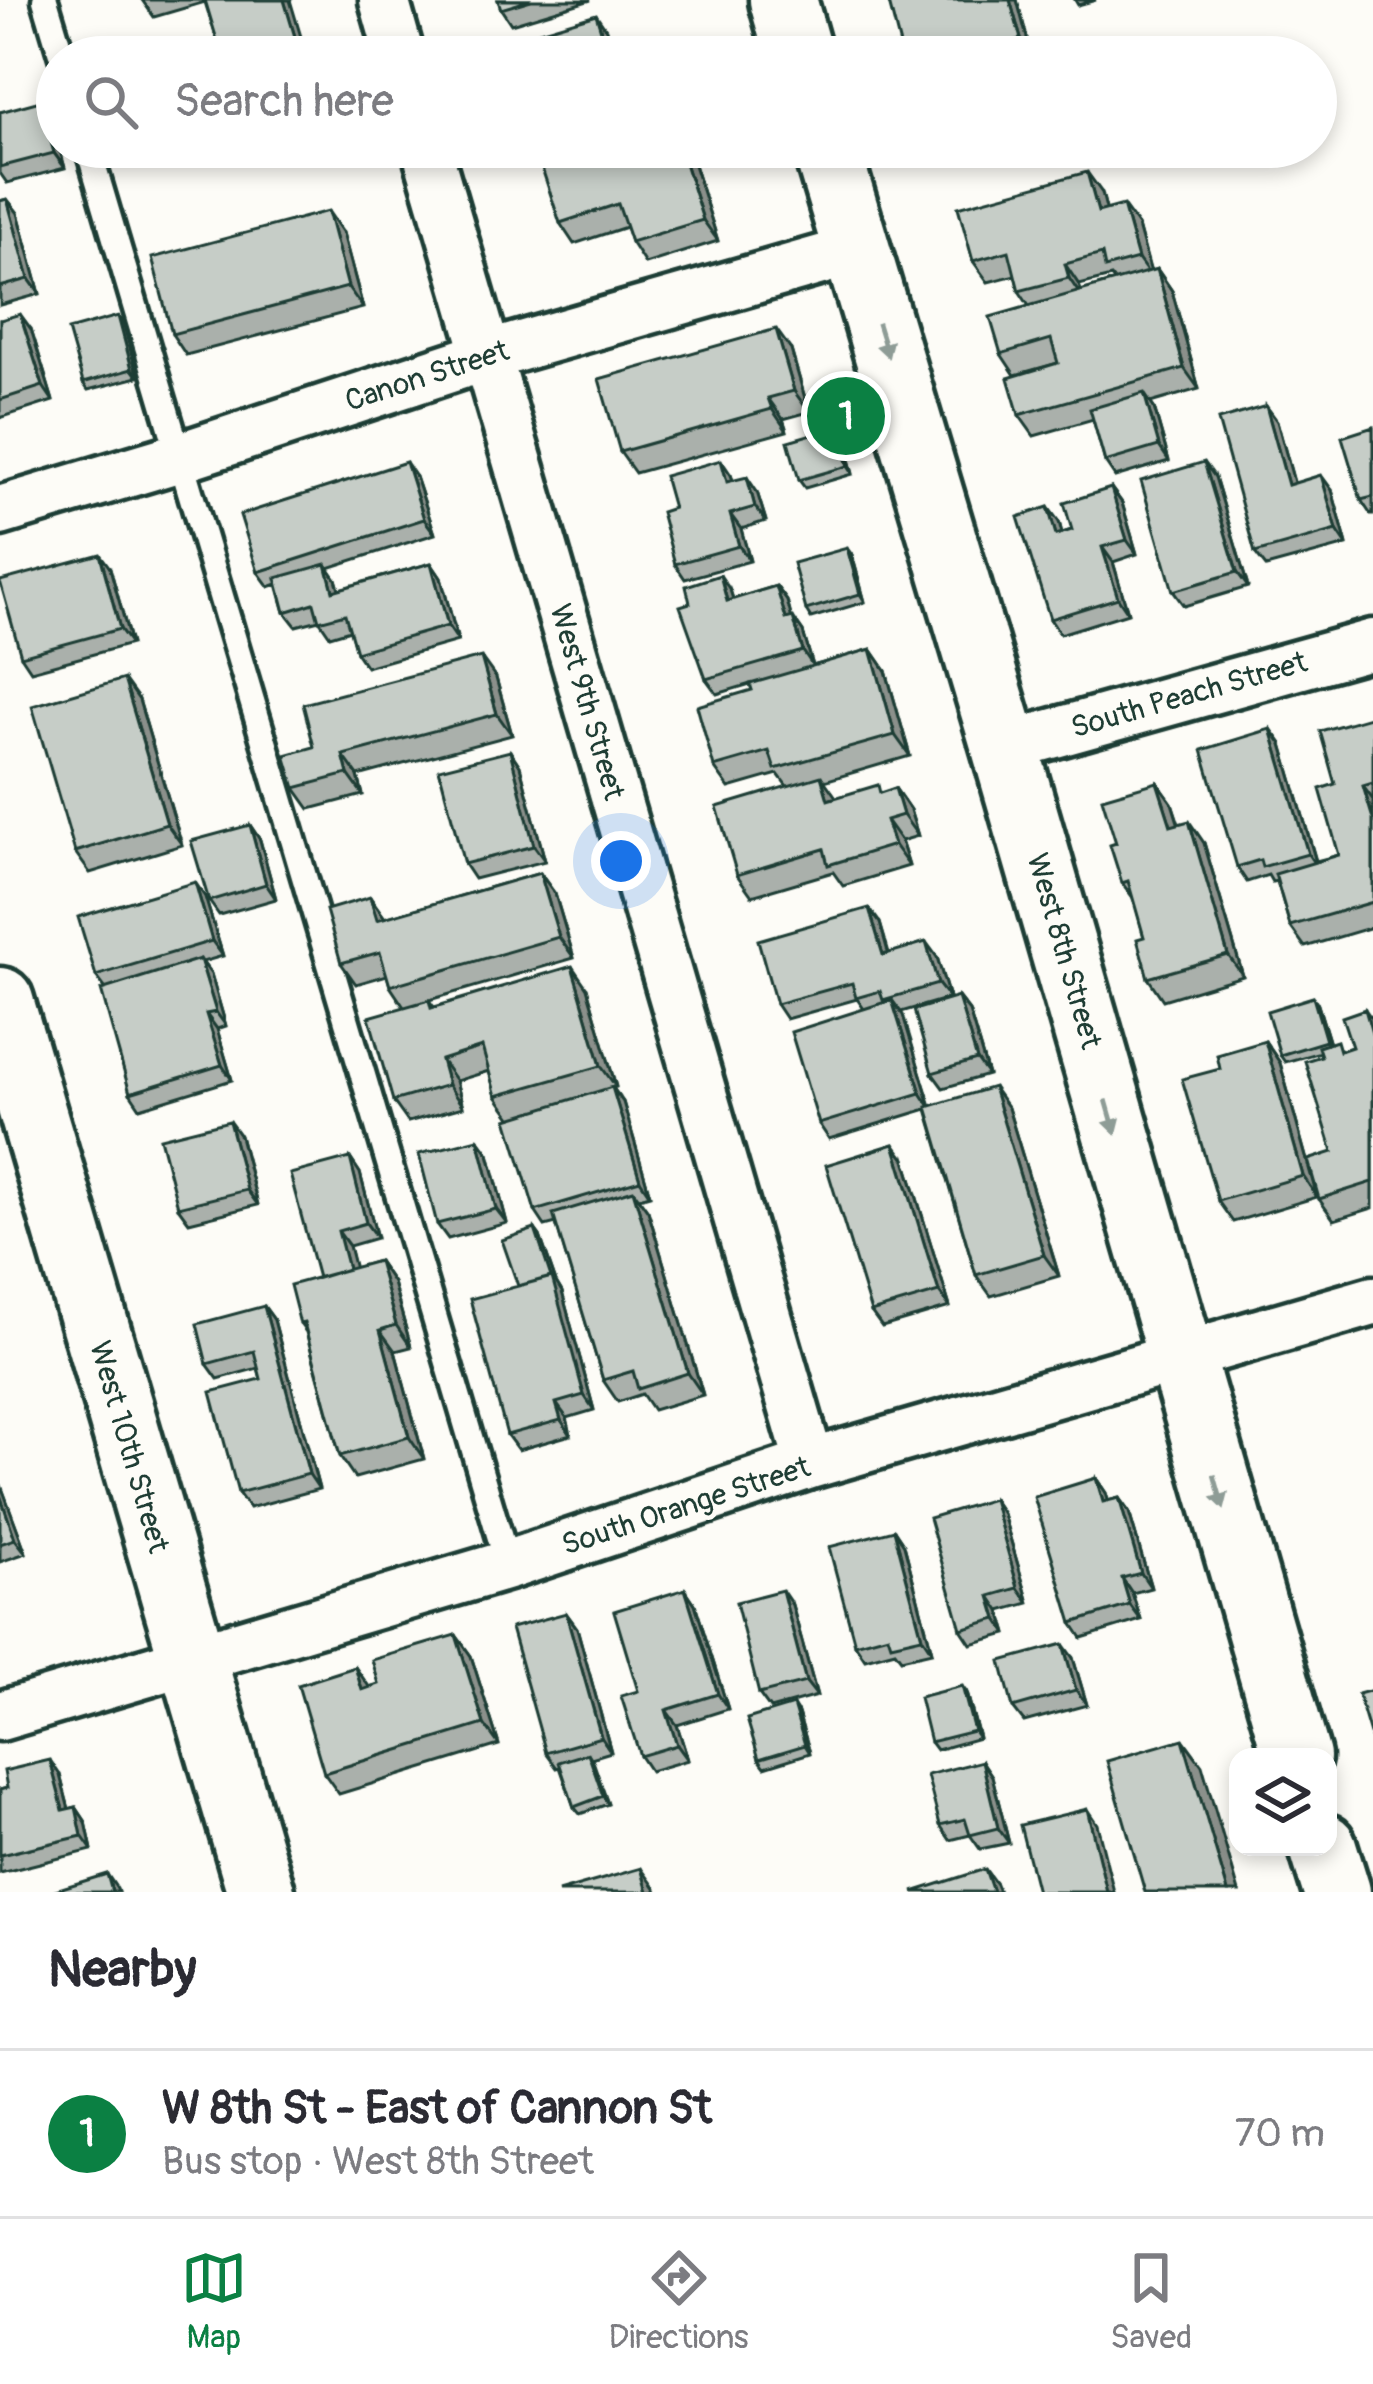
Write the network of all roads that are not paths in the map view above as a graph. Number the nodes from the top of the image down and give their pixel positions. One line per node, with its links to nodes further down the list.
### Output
1 (45, 0): 4 (lane)
2 (384, 0): 5 (street)
3 (783, 0): 6 (main road)
4 (56, 36)
5 (394, 36)
6 (794, 36)
7 (94, 168): 12 (lane)
8 (432, 168): 11 (street, West 9th Street)
9 (832, 168): 10 (main road, West 8th Street)
10 (856, 250): 11 (street, Canon Street); 15 (main road, West 8th Street, one-way to 15)
11 (485, 356): 12 (street, Canon Street); 19 (street, West 9th Street)
12 (180, 457): 13 (street, Canon Street); 20 (lane)
13 (0, 511)
14 (1373, 644): 15 (street, South Peach Street)
15 (1005, 747): 18 (main road, West 8th Street, one-way to 18)
16 (0, 1001): 21 (main road, West 10th Street)
17 (1373, 1301): 18 (street, South Orange Street)
18 (1180, 1357): 19 (street, South Orange Street); 23 (main road, West 8th Street, one-way to 23)
19 (810, 1464): 20 (street, South Orange Street)
20 (508, 1565): 21 (street, South Orange Street)
21 (191, 1659): 22 (street, South Orange Street); 25 (main road, West 10th Street)
22 (0, 1716)
23 (1294, 1748)
24 (1326, 1856): 26 (main road)
25 (261, 1892)
26 (1336, 1892)

